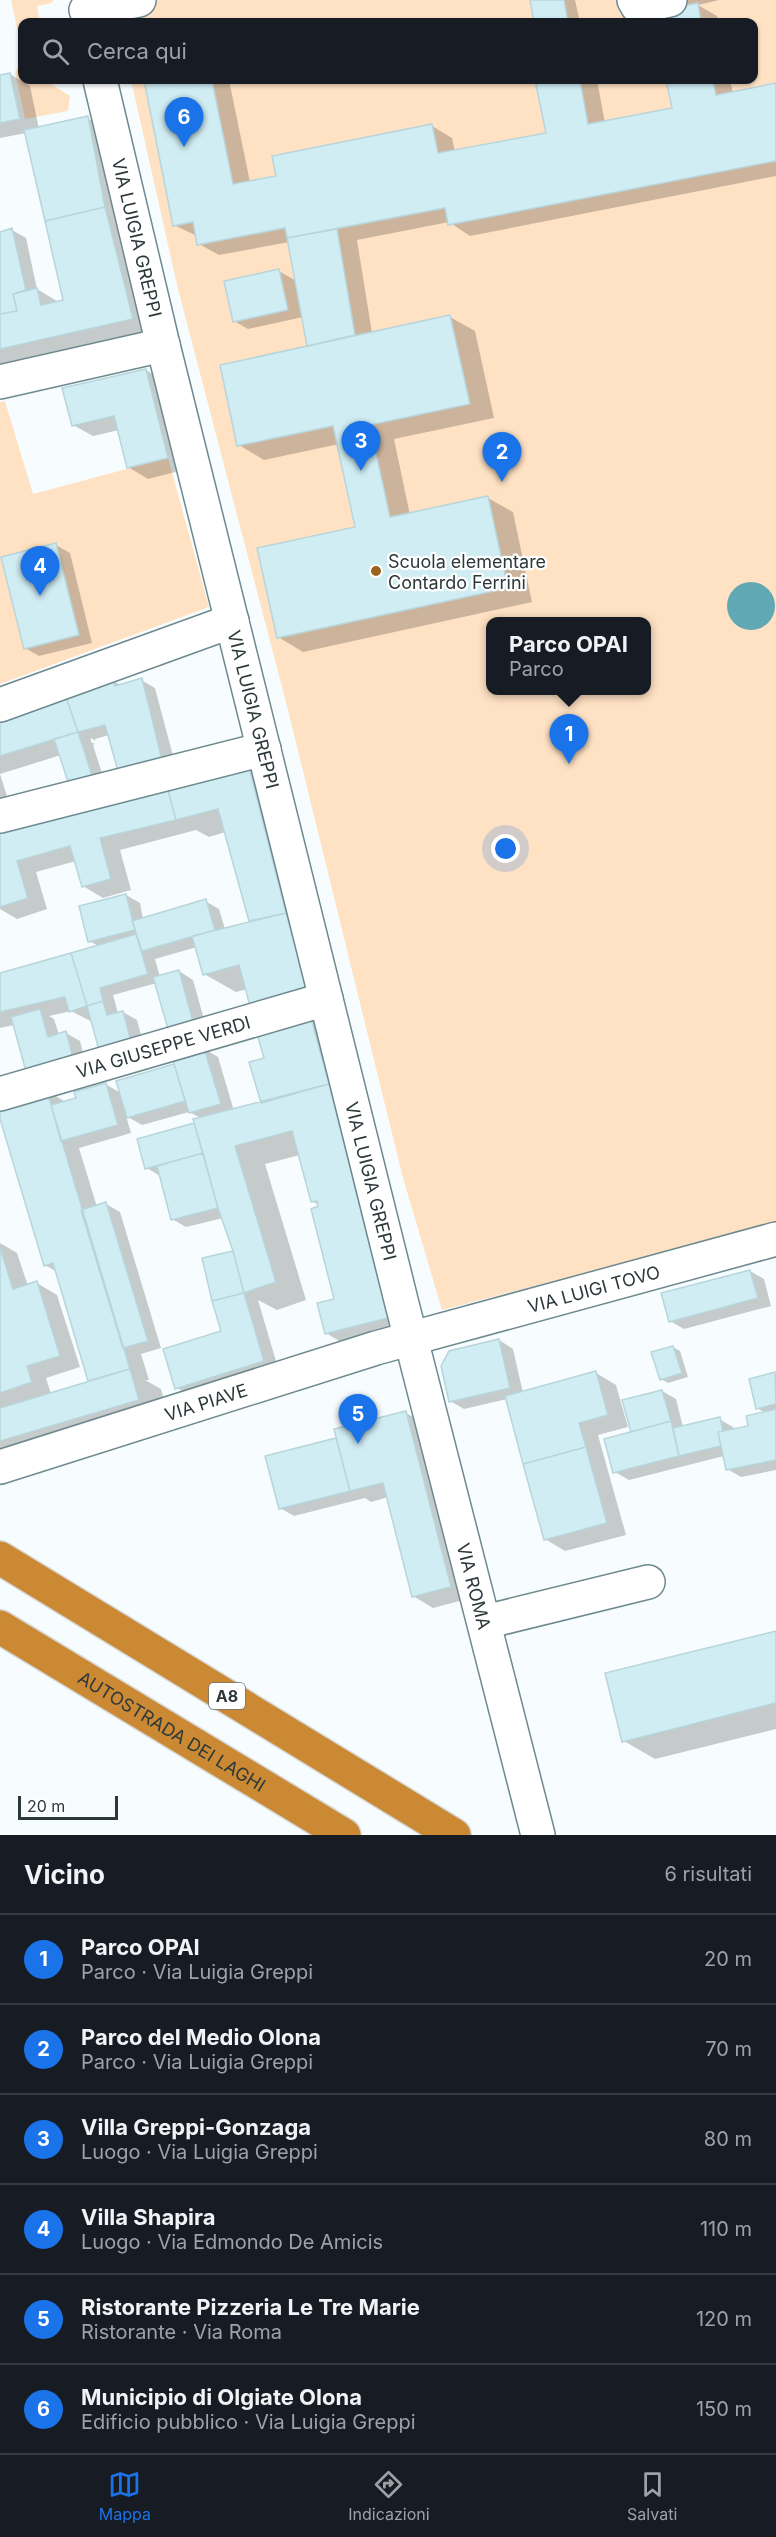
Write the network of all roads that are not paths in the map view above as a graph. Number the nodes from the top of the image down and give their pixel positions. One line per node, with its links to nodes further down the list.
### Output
1 (139, 0): 4 (street)
2 (633, 0): 3 (street)
3 (670, 0)
4 (87, 11)
5 (101, 84): 6 (street, VIA LUIGIA GREPPI)
6 (163, 345): 7 (street); 8 (street, VIA LUIGIA GREPPI)
7 (0, 382)
8 (232, 621): 9 (street); 10 (street, VIA LUIGIA GREPPI)
9 (0, 705)
10 (264, 749): 11 (street); 12 (street, VIA LUIGIA GREPPI)
11 (0, 816)
12 (327, 999): 13 (street, VIA GIUSEPPE VERDI); 15 (street, VIA LUIGIA GREPPI)
13 (0, 1094)
14 (776, 1239): 15 (street, VIA LUIGI TOVO)
15 (411, 1338): 16 (street, VIA PIAVE); 19 (street, VIA ROMA)
16 (0, 1467)
17 (0, 1558): 22 (highway, A8)
18 (648, 1582): 19 (street)
19 (485, 1622): 23 (street, VIA ROMA)
20 (0, 1627): 21 (highway, AUTOSTRADA DEI LAGHI)
21 (344, 1835)
22 (454, 1835)
23 (538, 1835)

